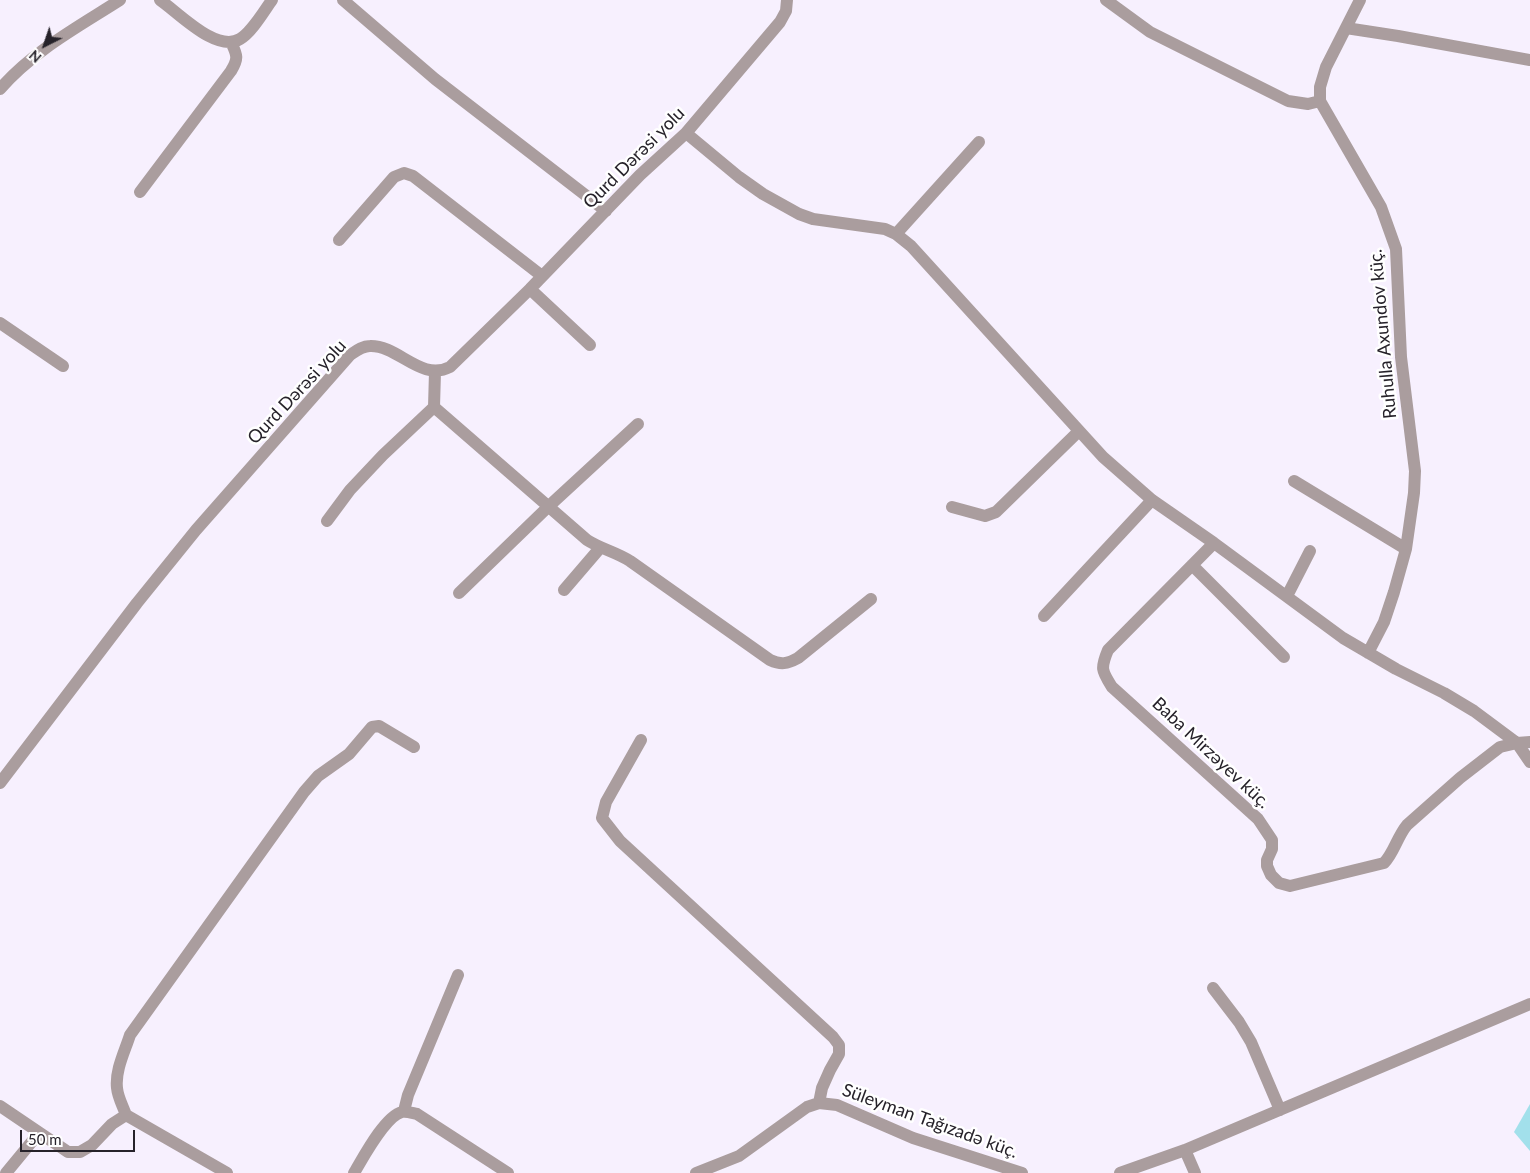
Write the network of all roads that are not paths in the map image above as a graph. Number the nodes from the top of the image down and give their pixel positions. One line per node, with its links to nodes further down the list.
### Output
1 (120, 0): 11 (street)
2 (160, 0): 9 (street)
3 (272, 0): 9 (street)
4 (343, 0): 16 (street)
5 (1106, 0): 12 (street)
6 (1360, 0): 8 (street)
7 (790, 1): 13 (street, Qurd Dərəsi yolu)
8 (1346, 28): 10 (street); 12 (street)
9 (231, 42): 15 (street)
10 (1530, 60)
11 (0, 89)
12 (1320, 101): 35 (street, Ruhulla Axundov küç.)
13 (686, 133): 16 (street, Qurd Dərəsi yolu); 17 (street)
14 (979, 142): 17 (street)
15 (140, 192)
16 (606, 211): 19 (street, Qurd Dərəsi yolu)
17 (896, 234): 27 (street)
18 (339, 240): 19 (street)
19 (542, 276): 20 (street, Qurd Dərəsi yolu)
20 (530, 289): 22 (street); 24 (street, Qurd Dərəsi yolu)
21 (0, 323): 23 (street)
22 (590, 345)
23 (63, 366)
24 (435, 372): 25 (street); 49 (street, Qurd Dərəsi yolu)
25 (434, 407): 30 (street); 32 (street)
26 (638, 424): 30 (street)
27 (1080, 431): 29 (street); 31 (street)
28 (1294, 481): 35 (street)
29 (1152, 500): 33 (street); 42 (street)
30 (549, 506): 34 (street); 39 (street)
31 (952, 508)
32 (327, 521)
33 (1214, 543): 37 (street, Baba Mirzəyev küç.); 40 (street)
34 (600, 548): 38 (street); 41 (street)
35 (1406, 549): 43 (street, Ruhulla Axundov küç.)
36 (1310, 551): 40 (street)
37 (1192, 565): 44 (street); 46 (street, Baba Mirzəyev küç.)
38 (564, 590)
39 (459, 594)
40 (1287, 596): 43 (street)
41 (871, 598)
42 (1044, 616)
43 (1368, 653): 46 (street)
44 (1284, 657)
45 (641, 740): 53 (street)
46 (1524, 742): 48 (street)
47 (414, 747): 57 (street)
48 (1530, 762)
49 (0, 783)
50 (458, 975): 56 (street)
51 (1213, 988): 55 (street)
52 (1530, 1004): 55 (street)
53 (820, 1103): 64 (street, Süleyman Tağızadə küç.); 65 (street, Süleyman Tağızadə küç.)
54 (0, 1106): 58 (street)
55 (1280, 1110): 59 (street)
56 (404, 1111): 62 (street); 63 (street)
57 (126, 1114): 58 (street); 61 (street)
58 (38, 1133): 60 (street)
59 (1185, 1150): 66 (street); 67 (street)
60 (6, 1173)
61 (227, 1173)
62 (354, 1173)
63 (508, 1173)
64 (696, 1173)
65 (1022, 1173)
66 (1120, 1173)
67 (1196, 1173)

